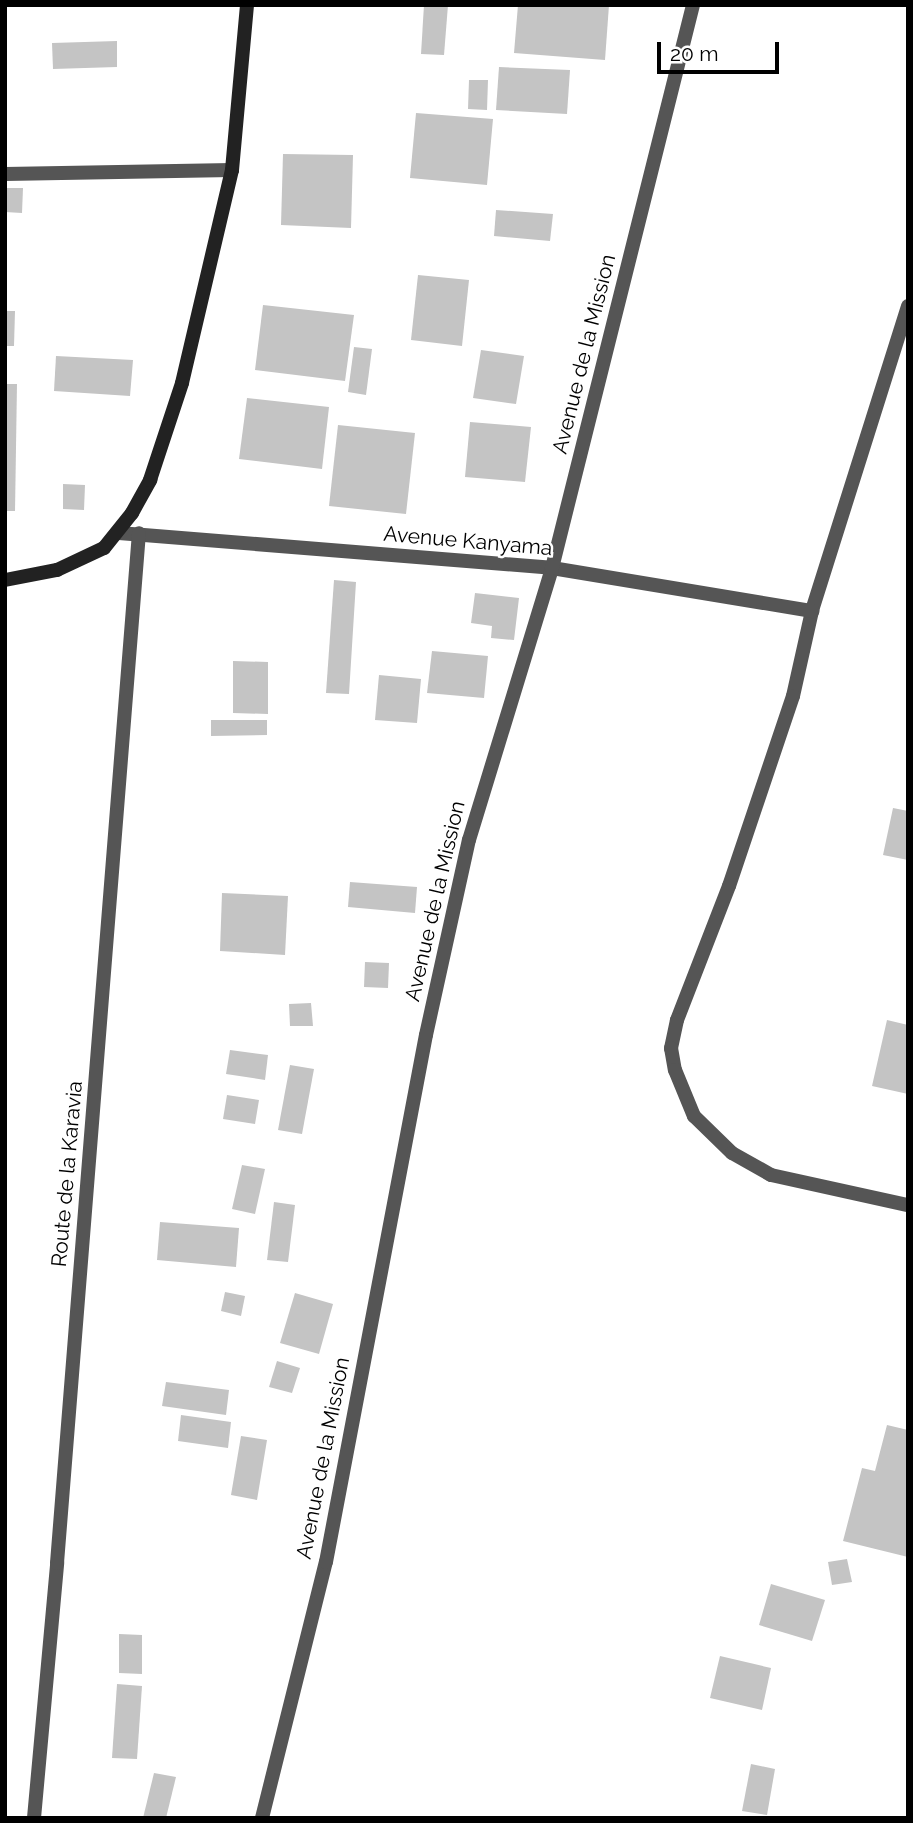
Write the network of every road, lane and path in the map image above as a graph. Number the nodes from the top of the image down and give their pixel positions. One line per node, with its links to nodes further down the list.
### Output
1 (247, 5): 3 (street)
2 (694, 5): 8 (street, Avenue de la Mission)
3 (232, 170): 4 (street); 6 (street)
4 (5, 174)
5 (908, 306): 10 (street)
6 (119, 533): 7 (street, Avenue Kanyama); 9 (street)
7 (139, 533): 8 (street, Avenue Kanyama); 12 (street, Route de la Karavia)
8 (552, 568): 10 (street, Avenue Kanyama); 13 (street, Avenue de la Mission)
9 (5, 580)
10 (812, 611): 11 (street)
11 (908, 1205)
12 (34, 1818)
13 (262, 1818)

